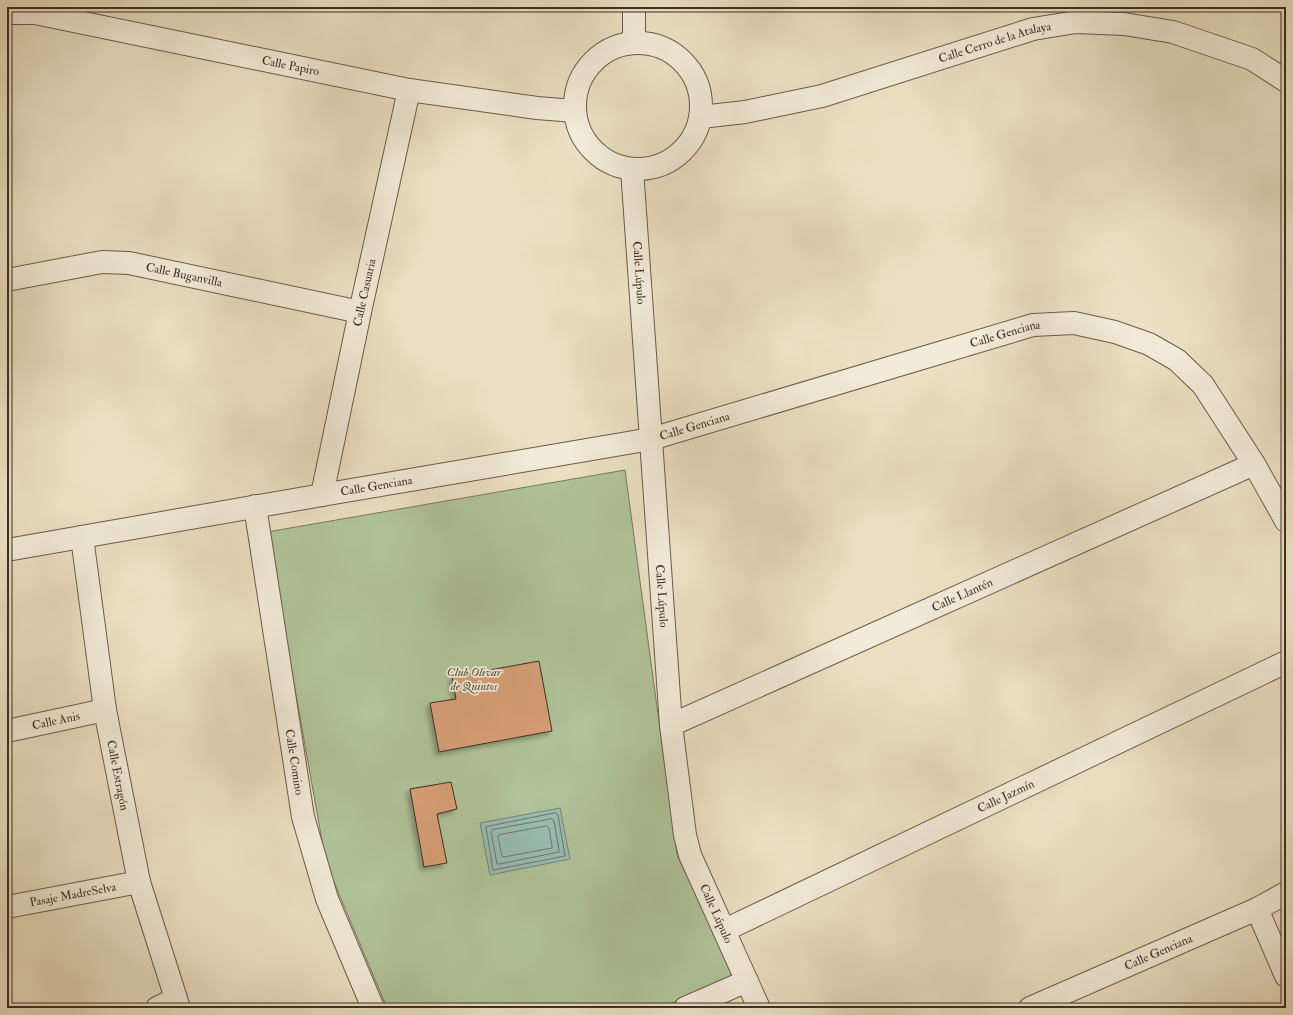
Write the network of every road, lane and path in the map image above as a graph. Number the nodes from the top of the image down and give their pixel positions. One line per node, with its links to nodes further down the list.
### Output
1 (634, 7): 3 (street)
2 (7, 13): 5 (street, Calle Papiro)
3 (634, 43): 6 (street); 7 (street)
4 (1286, 81): 7 (street, Calle Cerro de la Atalaya)
5 (409, 90): 6 (street, Calle Papiro); 10 (street, Calle Casuaria)
6 (575, 111): 8 (street)
7 (700, 117): 8 (street)
8 (632, 169): 11 (street, Calle Lúpulo)
9 (7, 280): 10 (street, Calle Buganvilla)
10 (360, 312): 13 (street, Calle Casuaria)
11 (651, 439): 12 (street, Calle Genciana); 13 (street, Calle Genciana); 20 (street, Calle Lúpulo)
12 (1254, 464): 15 (street, Calle Genciana); 20 (street, Calle Llantén)
13 (322, 494): 14 (street, Calle Genciana)
14 (255, 506): 16 (street, Calle Genciana); 30 (street, Calle Comino)
15 (1286, 521)
16 (82, 537): 17 (street, Calle Genciana); 19 (street, Calle Estragón)
17 (7, 550)
18 (1286, 662): 26 (street, Calle Jazmín)
19 (105, 710): 21 (street, Calle Anis); 22 (street, Calle Estragón)
20 (671, 725): 26 (street, Calle Lúpulo)
21 (7, 731)
22 (139, 882): 24 (street, Pasaje MadreSelva); 29 (street, Calle Estragón)
23 (1286, 894): 25 (street, Calle Genciana)
24 (7, 907)
25 (1257, 908): 27 (street); 33 (street, Calle Genciana)
26 (725, 930): 28 (street, Calle Lúpulo)
27 (1286, 976)
28 (748, 981): 31 (street); 32 (street, Calle Lúpulo)
29 (170, 1005)
30 (373, 1008)
31 (685, 1008)
32 (759, 1008)
33 (1030, 1008)

